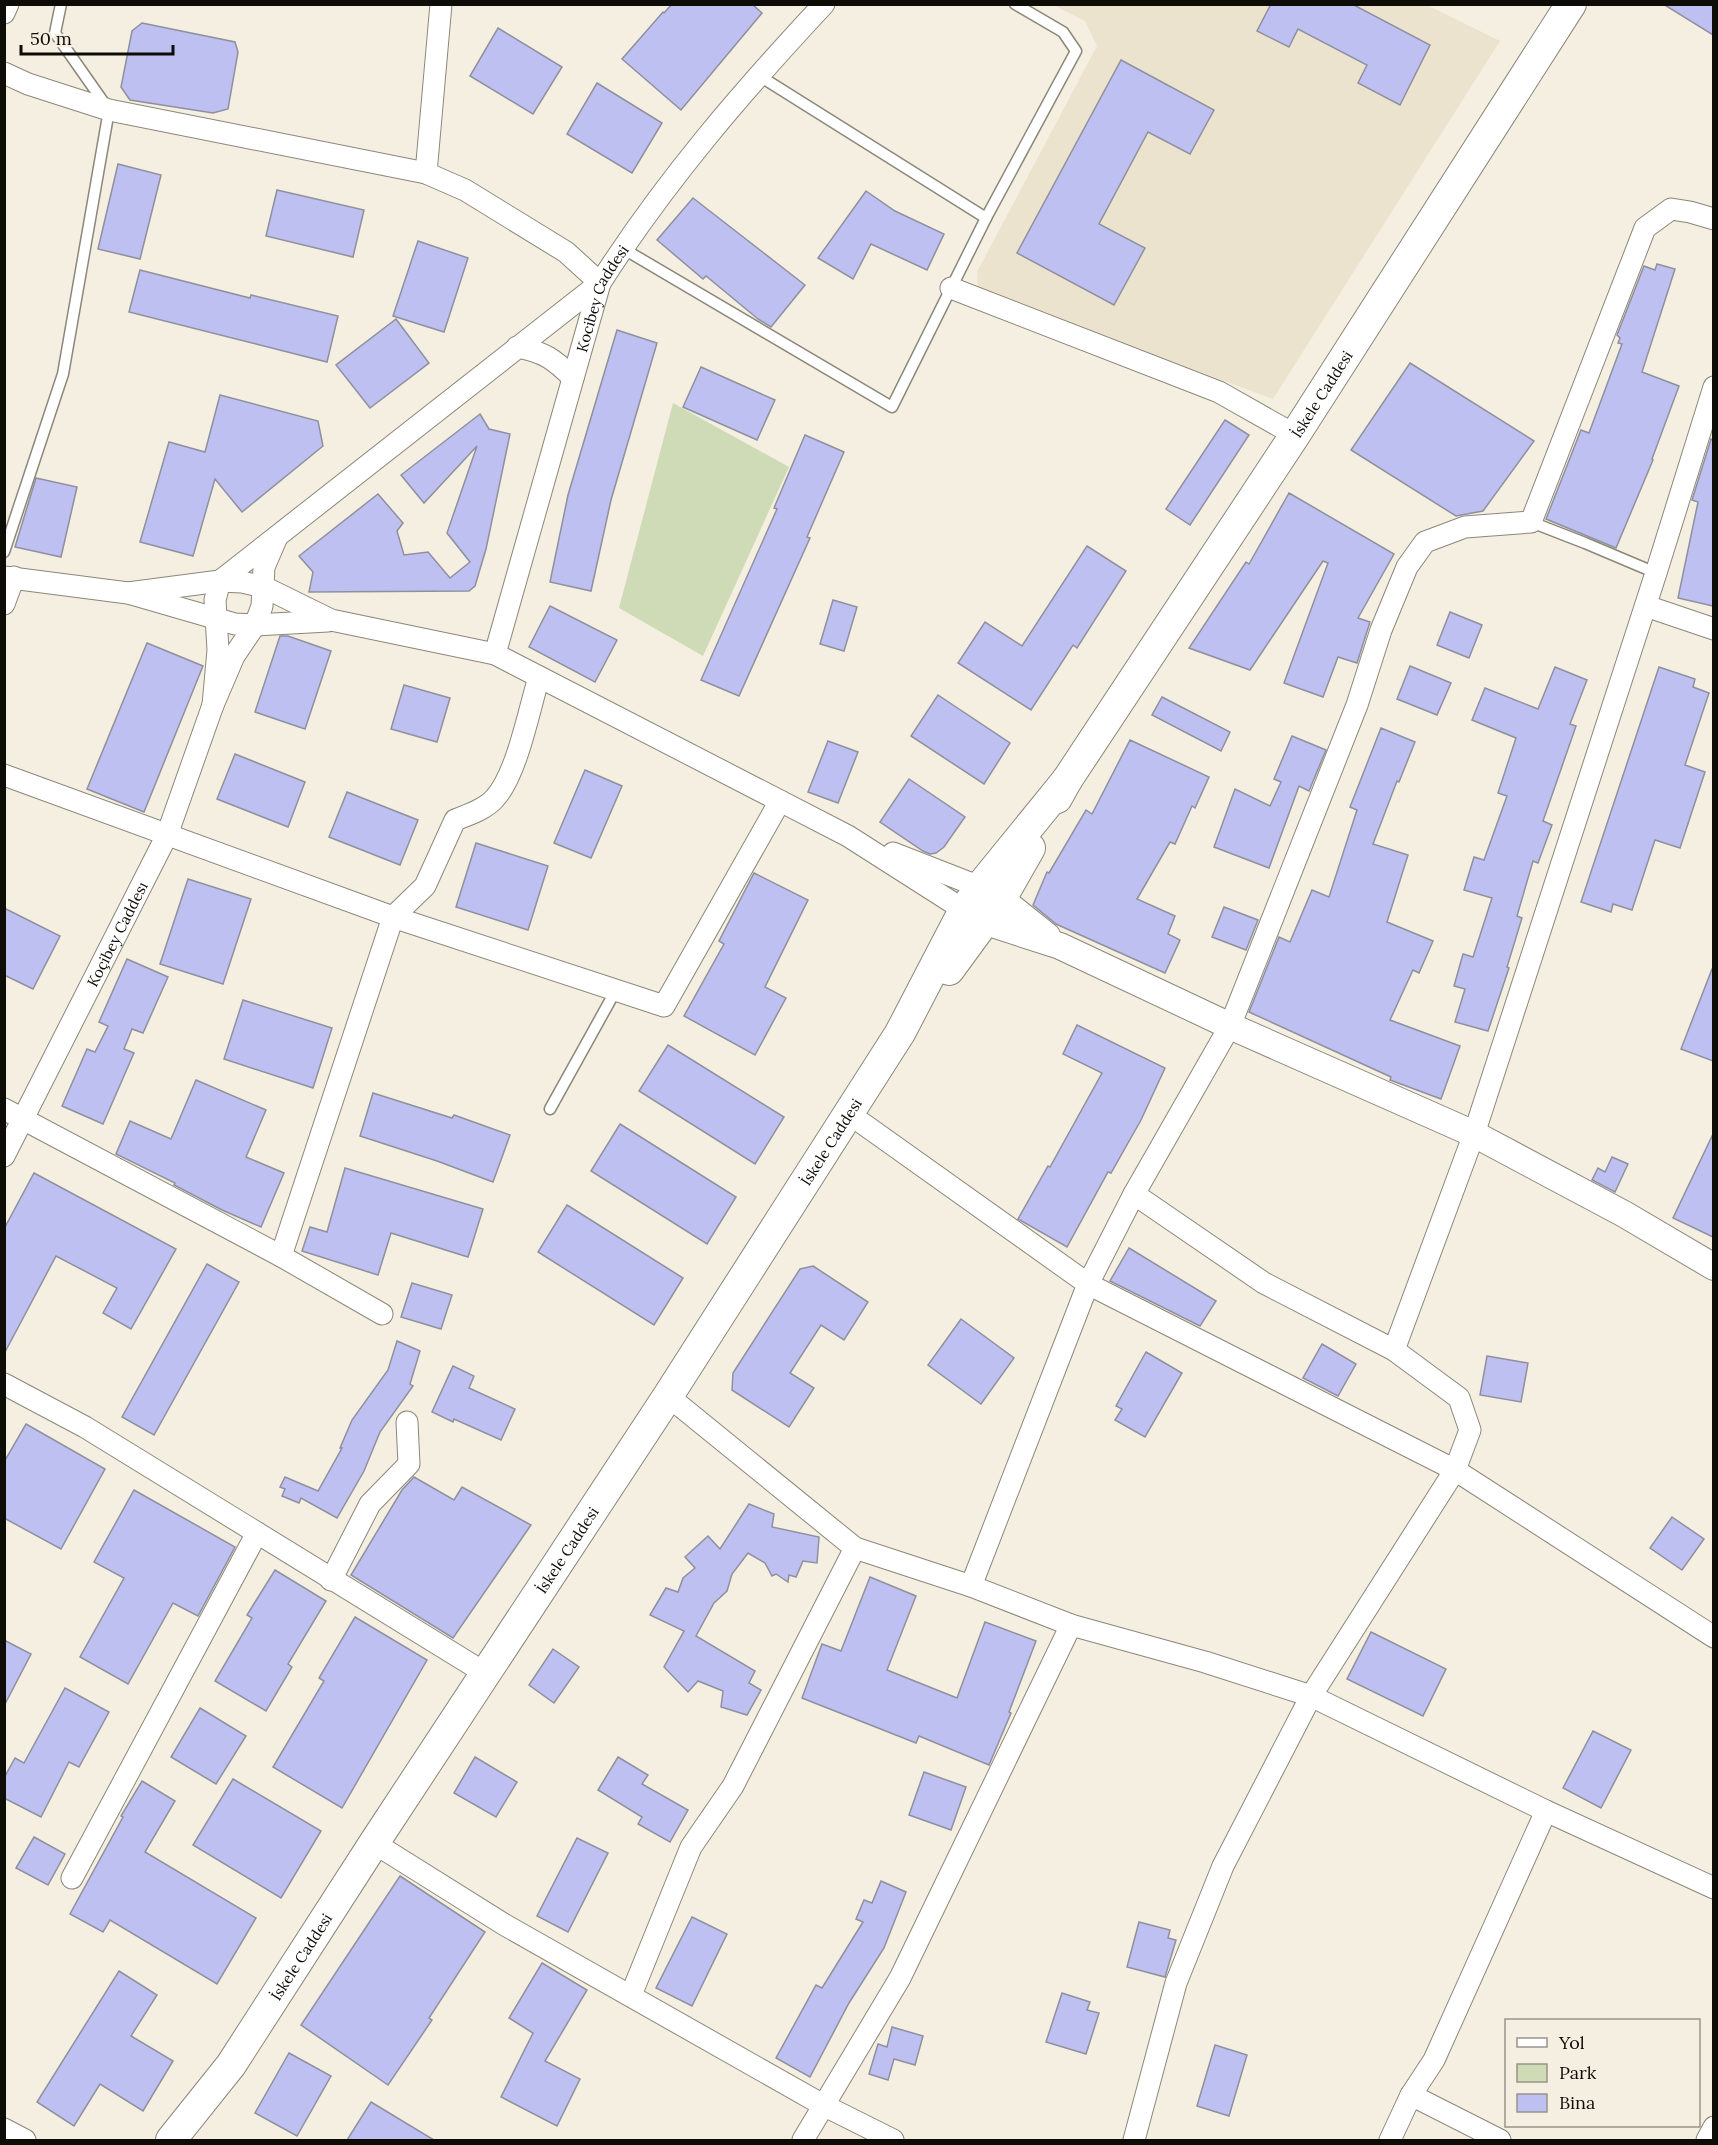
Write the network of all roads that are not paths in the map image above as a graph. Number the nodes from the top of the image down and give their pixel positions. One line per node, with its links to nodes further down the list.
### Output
1 (8, 4): 7 (street)
2 (61, 4): 10 (lane)
3 (441, 4): 11 (street)
4 (824, 4): 9 (street, Kocibey Caddesi)
5 (1015, 4): 12 (lane)
6 (1571, 4): 20 (main road, İskele Caddesi)
7 (4, 13)
8 (4, 73): 10 (street)
9 (758, 75): 12 (lane); 14 (street, Kocibey Caddesi)
10 (110, 110): 11 (street); 23 (lane)
11 (426, 174): 15 (street)
12 (986, 218): 16 (lane)
13 (1713, 219): 21 (street)
14 (622, 248): 15 (street, Kocibey Caddesi); 16 (lane)
15 (600, 283): 17 (street); 18 (street, Kocibey Caddesi)
16 (951, 288): 20 (street)
17 (517, 347): 18 (street); 22 (street)
18 (573, 378): 35 (street, Kocibey Caddesi)
19 (1713, 387): 24 (street)
20 (1295, 435): 41 (main road, İskele Caddesi)
21 (1531, 522): 24 (lane); 44 (street)
22 (279, 533): 26 (street); 27 (street, Koçibey Caddesı)
23 (4, 552)
24 (1656, 573): 30 (street)
25 (9, 577): 28 (street); 29 (street)
26 (219, 581): 27 (street); 28 (street); 31 (street, Koçibey Caddesı)
27 (264, 587): 32 (street); 33 (street, Koçibey Caddesı)
28 (128, 593): 31 (street)
29 (4, 604)
30 (1646, 606): 34 (street); 48 (street)
31 (215, 619): 33 (street); 37 (street, Koçibey Caddesı)
32 (331, 620): 33 (street); 35 (street)
33 (255, 625): 37 (street, Koçibey Caddesı)
34 (1713, 629)
35 (495, 654): 36 (street)
36 (538, 677): 39 (street); 42 (street)
37 (213, 705): 40 (street, Koçibey Caddesı)
38 (4, 775): 40 (street)
39 (780, 801): 41 (street); 43 (street)
40 (167, 835): 42 (street); 46 (street, Koçibey Caddesı)
41 (983, 905): 44 (street); 57 (main road, İskele Caddesi)
42 (393, 917): 43 (street); 51 (street)
43 (616, 990): 45 (lane)
44 (1230, 1026): 48 (street); 50 (street)
45 (550, 1109)
46 (14, 1114): 49 (street, Koçibey Caddesı); 51 (street)
47 (862, 1123): 53 (street)
48 (1474, 1134): 52 (street); 55 (street)
49 (4, 1156)
50 (1134, 1194): 53 (street); 55 (street)
51 (281, 1256): 54 (street)
52 (1713, 1267)
53 (1088, 1284): 59 (street); 63 (street)
54 (382, 1314)
55 (1394, 1350): 59 (street)
56 (4, 1384): 60 (street)
57 (668, 1396): 61 (street); 66 (main road, İskele Caddesi)
58 (407, 1422): 62 (street)
59 (1455, 1470): 65 (street); 67 (street)
60 (257, 1533): 62 (street); 70 (street)
61 (855, 1548): 63 (street); 72 (street)
62 (331, 1580): 66 (street)
63 (971, 1586): 64 (street)
64 (1071, 1625): 67 (street); 75 (street)
65 (1713, 1637)
66 (485, 1673): 69 (main road, İskele Caddesi)
67 (1311, 1696): 68 (street); 81 (street)
68 (1546, 1810): 71 (street); 74 (street)
69 (374, 1843): 72 (street); 73 (main road, İskele Caddesi)
70 (72, 1878)
71 (1713, 1888)
72 (631, 1995): 75 (street)
73 (231, 2065): 77 (main road, İskele Caddesi); 78 (main road, İskele Caddesi)
74 (1411, 2095): 82 (street); 83 (street)
75 (823, 2105): 79 (street); 80 (street)
76 (1713, 2127): 84 (street)
77 (171, 2140)
78 (193, 2140)
79 (803, 2140)
80 (893, 2140)
81 (1134, 2140)
82 (1390, 2140)
83 (1500, 2140)
84 (1707, 2140)

